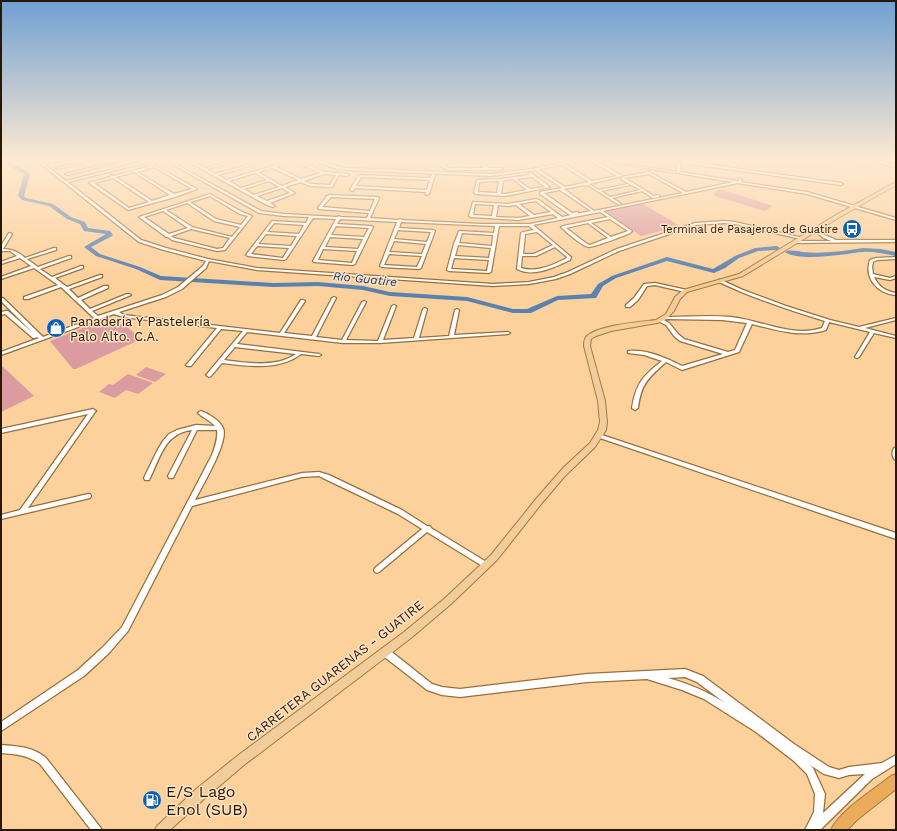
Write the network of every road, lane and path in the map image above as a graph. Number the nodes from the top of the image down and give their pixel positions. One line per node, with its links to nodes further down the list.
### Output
1 (87, 199): 85 (street)
2 (113, 199): 20 (street)
3 (147, 199): 20 (street)
4 (164, 199): 20 (street)
5 (198, 199): 21 (street)
6 (217, 199): 27 (street)
7 (236, 199): 22 (street)
8 (259, 199): 24 (street)
9 (279, 199): 24 (street)
10 (327, 199): 33 (street)
11 (377, 199): 33 (street)
12 (549, 199): 31 (street)
13 (575, 199): 31 (street)
14 (611, 199): 31 (street)
15 (615, 199): 23 (street)
16 (648, 199): 23 (street)
17 (653, 199): 23 (street)
18 (828, 199): 29 (street)
19 (868, 199): 29 (main road)
20 (152, 202)
21 (187, 202): 30 (street); 48 (street)
22 (242, 202): 27 (street); 35 (street)
23 (638, 202): 32 (street)
24 (266, 203): 28 (street)
25 (496, 204): 26 (street); 38 (street); 38 (street)
26 (517, 204): 34 (street); 37 (street)
27 (229, 206): 48 (street)
28 (273, 206)
29 (855, 206): 40 (street); 52 (main road)
30 (163, 210): 50 (street); 58 (street)
31 (592, 211): 32 (street); 42 (street)
32 (601, 211): 39 (street)
33 (371, 212): 41 (street)
34 (554, 213): 37 (street); 42 (street)
35 (312, 216): 36 (street); 45 (street)
36 (339, 217): 41 (street); 47 (street)
37 (534, 217): 38 (street)
38 (494, 218)
39 (611, 218): 44 (street); 62 (street)
40 (896, 218)
41 (368, 219): 43 (street)
42 (562, 219): 46 (street)
43 (400, 220): 49 (street); 51 (street)
44 (588, 222): 62 (street); 62 (street)
45 (307, 224): 54 (street); 57 (street)
46 (530, 224): 49 (street); 53 (street)
47 (334, 225): 59 (street); 61 (street)
48 (242, 226): 60 (street)
49 (497, 226): 56 (street)
50 (191, 228): 58 (street); 60 (street)
51 (396, 229): 63 (street); 66 (street)
52 (816, 229): 64 (main road); 67 (street)
53 (537, 231): 70 (street); 79 (street)
54 (264, 233): 57 (street); 69 (street)
55 (10, 234): 75 (street)
56 (495, 234): 68 (street); 72 (street)
57 (300, 235): 71 (street)
58 (167, 236): 60 (street)
59 (328, 236): 61 (street); 74 (street)
60 (233, 238)
61 (365, 238): 76 (street)
62 (611, 239)
63 (392, 240): 66 (street); 77 (street)
64 (797, 241): 67 (street); 87 (street); 96 (main road)
65 (896, 241): 67 (street)
66 (428, 242): 78 (street)
67 (841, 242)
68 (456, 244): 72 (street); 81 (street)
69 (255, 245): 71 (street); 71 (street)
70 (556, 246): 79 (street); 79 (street)
71 (292, 247)
72 (493, 247): 84 (street)
73 (56, 248): 82 (street)
74 (322, 248): 76 (street); 76 (street)
75 (1, 250): 82 (street)
76 (360, 250)
77 (387, 253): 78 (street); 78 (street)
78 (424, 255)
79 (521, 255)
80 (70, 257): 88 (street)
81 (453, 257): 84 (street); 84 (street)
82 (23, 258): 86 (street); 88 (street)
83 (896, 258): 91 (street)
84 (491, 259)
85 (208, 260): 87 (street); 90 (street)
86 (1, 263)
87 (228, 264): 90 (street)
88 (36, 267): 94 (street); 95 (street)
89 (82, 267): 95 (street)
90 (205, 267): 114 (street)
91 (871, 275): 93 (street); 101 (street)
92 (101, 276): 99 (street)
93 (896, 277)
94 (1, 278)
95 (52, 278): 97 (street)
96 (720, 281): 100 (main road); 119 (street)
97 (62, 285): 99 (street); 103 (street)
98 (106, 287): 106 (street)
99 (66, 289): 106 (street)
100 (685, 291): 110 (street); 117 (main road)
101 (895, 294)
102 (129, 295): 113 (street)
103 (26, 298)
104 (334, 298): 130 (street)
105 (1, 299): 131 (street)
106 (78, 300): 113 (street)
107 (303, 301): 126 (street)
108 (364, 302): 133 (street)
109 (394, 306): 134 (street)
110 (628, 306)
111 (425, 309): 132 (street)
112 (457, 310): 128 (street)
113 (89, 311): 116 (street)
114 (114, 312): 116 (street); 121 (street)
115 (1, 314): 127 (street)
116 (97, 318): 131 (street)
117 (663, 319): 120 (street); 139 (street); 151 (main road)
118 (896, 319): 122 (street)
119 (827, 321): 120 (street); 122 (street)
120 (750, 322): 139 (street)
121 (220, 327): 123 (street); 144 (street)
122 (860, 328): 124 (street)
123 (246, 330): 126 (street); 135 (street)
124 (873, 331): 129 (street); 141 (street)
125 (508, 333): 128 (street)
126 (281, 334): 130 (street)
127 (35, 337)
128 (451, 337): 132 (street)
129 (896, 337)
130 (313, 338): 133 (street)
131 (42, 339): 138 (street)
132 (416, 340): 134 (street)
133 (343, 342): 134 (street)
134 (380, 342)
135 (234, 345): 137 (street); 143 (street)
136 (630, 352): 142 (street)
137 (300, 353): 140 (street); 143 (street)
138 (1, 354)
139 (729, 354): 142 (street)
140 (318, 355)
141 (857, 357)
142 (666, 360): 146 (street)
143 (220, 361): 145 (street)
144 (189, 365)
145 (209, 375)
146 (635, 408)
147 (201, 413): 149 (street)
148 (196, 426): 149 (street); 154 (street); 155 (street)
149 (220, 428): 157 (street)
150 (1, 431): 158 (street)
151 (599, 436): 161 (street); 162 (main road, CARRETERA GUARENAS - GUATIRE)
152 (896, 449): 153 (street)
153 (896, 458)
154 (171, 476)
155 (147, 478)
156 (88, 496): 158 (street)
157 (190, 504): 160 (street); 166 (street)
158 (22, 512): 159 (street)
159 (1, 517)
160 (428, 528): 162 (street); 163 (street)
161 (896, 536)
162 (486, 565): 164 (main road, CARRETERA GUARENAS - GUATIRE)
163 (377, 570)
164 (385, 652): 165 (street); 172 (main road, CARRETERA GUARENAS - GUATIRE)
165 (646, 674): 169 (street); 173 (street)
166 (1, 727)
167 (1, 749): 171 (street)
168 (896, 758): 169 (street)
169 (883, 767): 173 (street)
170 (896, 781): 174 (highway)
171 (97, 830)
172 (160, 830)
173 (811, 830)
174 (838, 830)

